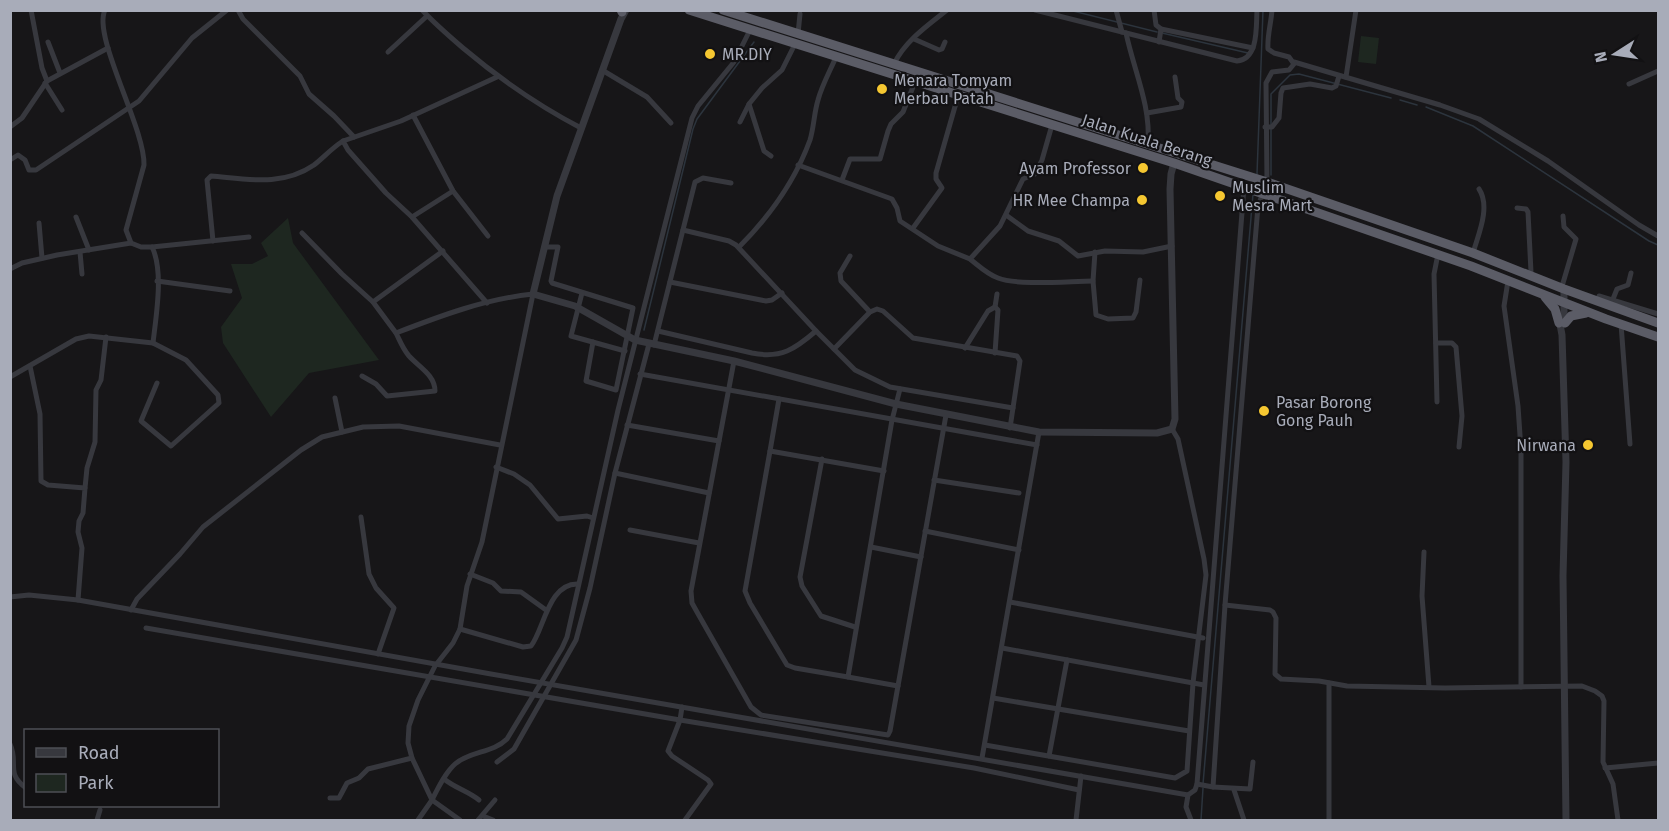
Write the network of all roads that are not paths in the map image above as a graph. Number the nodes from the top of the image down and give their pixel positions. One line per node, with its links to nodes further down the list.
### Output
1 (31, 10): 42 (street)
2 (105, 10): 30 (street)
3 (227, 10): 47 (street)
4 (238, 10): 58 (street)
5 (422, 10): 18 (street)
6 (689, 10): 20 (highway, Jalan Kuala Berang)
7 (723, 10): 23 (highway, Jalan Kuala Berang)
8 (947, 10): 25 (street)
9 (1035, 10): 15 (street)
10 (1116, 10): 19 (street)
11 (1154, 10): 21 (street)
12 (1257, 10): 22 (street)
13 (1272, 10): 24 (street)
14 (1356, 10): 41 (street)
15 (1051, 12): 19 (street)
16 (622, 13): 36 (street)
17 (800, 14): 23 (street)
18 (427, 16): 32 (street); 39 (street)
19 (1122, 29): 26 (street); 49 (street)
20 (750, 30): 29 (highway, Jalan Kuala Berang); 133 (street)
21 (1162, 30): 26 (street); 31 (street)
22 (1258, 33): 24 (street); 31 (street)
23 (798, 34): 35 (highway, Jalan Kuala Berang)
24 (1267, 35): 34 (street)
25 (914, 39): 28 (street); 35 (street)
26 (1160, 40): 31 (street)
27 (48, 42): 38 (street)
28 (945, 42)
29 (795, 44): 33 (highway, Jalan Kuala Berang); 46 (street)
30 (108, 48): 38 (street); 47 (street)
31 (1253, 48)
32 (388, 52)
33 (836, 57): 43 (highway, Jalan Kuala Berang); 64 (street)
34 (1294, 62): 41 (street); 55 (street)
35 (894, 64): 51 (highway, Jalan Kuala Berang)
36 (602, 70): 53 (street); 57 (street)
37 (1659, 71): 44 (street)
38 (60, 74): 42 (street)
39 (497, 77): 50 (street); 57 (street)
40 (1175, 77): 49 (street)
41 (1340, 80): 55 (street); 82 (street)
42 (46, 82): 48 (street); 56 (street)
43 (915, 82): 45 (highway, Jalan Kuala Berang); 65 (street)
44 (1629, 84)
45 (958, 96): 54 (highway, Jalan Kuala Berang); 78 (street)
46 (749, 104): 52 (street); 61 (street)
47 (130, 107): 62 (street); 85 (street)
48 (62, 110)
49 (1148, 113): 60 (street)
50 (413, 115): 58 (street); 70 (street)
51 (1053, 115): 54 (highway); 60 (highway, Jalan Kuala Berang)
52 (740, 122)
53 (671, 123)
54 (1057, 127): 63 (highway, Jalan Kuala Berang); 73 (street)
55 (1268, 127): 66 (street)
56 (10, 128)
57 (581, 128): 88 (street)
58 (354, 137): 59 (street)
59 (343, 141): 76 (street); 84 (street)
60 (1148, 145): 66 (highway, Jalan Kuala Berang)
61 (771, 156)
62 (10, 160)
63 (1174, 163): 68 (highway, Jalan Kuala Berang); 86 (street)
64 (798, 165): 65 (street); 89 (street)
65 (842, 180): 78 (street)
66 (1265, 181): 94 (highway, Jalan Kuala Berang)
67 (731, 183): 79 (street)
68 (1246, 188): 71 (highway, Jalan Kuala Berang); 202 (street)
69 (1479, 189): 94 (street)
70 (453, 191): 76 (street); 81 (street)
71 (1261, 193): 95 (highway, Jalan Kuala Berang); 193 (street)
72 (1517, 208): 101 (street)
73 (1006, 215): 93 (street); 98 (street)
74 (1563, 216): 109 (street)
75 (76, 217): 90 (street)
76 (412, 217): 91 (street)
77 (39, 223): 97 (street)
78 (913, 228): 98 (street)
79 (683, 230): 89 (street); 108 (street)
80 (302, 233): 117 (street)
81 (488, 236)
82 (1659, 236)
83 (249, 237): 84 (street)
84 (213, 241): 87 (street)
85 (131, 243): 87 (street); 90 (street)
86 (1172, 246): 93 (street); 160 (street)
87 (152, 247): 106 (street)
88 (544, 247): 112 (street); 114 (street)
89 (739, 247): 111 (street)
90 (88, 250): 92 (street)
91 (443, 251): 117 (street); 118 (street)
92 (80, 252): 97 (street); 103 (street)
93 (1095, 252): 107 (street)
94 (1473, 253): 99 (highway, Jalan Kuala Berang)
95 (1438, 254): 105 (highway, Jalan Kuala Berang); 136 (street)
96 (850, 256): 122 (street)
97 (42, 258): 100 (street)
98 (970, 259): 107 (street)
99 (1509, 267): 101 (highway, Jalan Kuala Berang); 109 (highway, Jalan Kuala Berang)
100 (10, 269)
101 (1531, 272): 109 (highway, Jalan Kuala Berang)
102 (1631, 273): 119 (street)
103 (82, 274)
104 (1140, 280): 107 (street)
105 (1508, 280): 113 (highway, Jalan Kuala Berang); 218 (street)
106 (157, 281): 110 (street); 135 (street)
107 (1093, 281)
108 (670, 282): 111 (street); 128 (street)
109 (1562, 286): 116 (street); 119 (highway, Jalan Kuala Berang); 119 (highway, Jalan Kuala Berang)
110 (230, 291)
111 (782, 292): 129 (street)
112 (582, 293): 120 (street); 133 (street)
113 (1540, 293): 116 (highway, Jalan Kuala Berang); 125 (highway)
114 (533, 294): 118 (street); 120 (street); 165 (street)
115 (997, 294): 121 (street)
116 (1561, 301): 123 (highway, Jalan Kuala Berang); 125 (street)
117 (373, 302): 130 (street)
118 (487, 303): 130 (street)
119 (1613, 303): 124 (street); 126 (highway, Jalan Kuala Berang)
120 (578, 307): 133 (street); 134 (street)
121 (995, 307): 138 (street); 141 (street)
122 (870, 312): 138 (street); 139 (street)
123 (1592, 314): 125 (highway); 127 (highway, Jalan Kuala Berang)
124 (1659, 314)
125 (1562, 323): 216 (street)
126 (1659, 323)
127 (1621, 324): 132 (highway, Jalan Kuala Berang); 164 (street)
128 (658, 331): 129 (street); 137 (street)
129 (816, 331): 139 (street)
130 (396, 333): 145 (street)
131 (106, 337): 135 (street); 143 (street); 174 (street)
132 (1659, 337)
133 (632, 339): 137 (street); 140 (street); 178 (street)
134 (593, 342): 140 (street); 140 (street)
135 (153, 343): 147 (street)
136 (1436, 343): 152 (street); 167 (street)
137 (651, 345): 142 (street); 144 (street)
138 (965, 348): 141 (street)
139 (834, 349): 148 (street)
140 (625, 351)
141 (995, 353): 154 (street)
142 (734, 362): 149 (street); 153 (street)
143 (30, 366): 146 (street); 174 (street)
144 (640, 374): 149 (street); 157 (street)
145 (362, 375)
146 (10, 377)
147 (157, 383)
148 (900, 389): 153 (street); 154 (street)
149 (729, 390): 151 (street); 163 (street)
150 (335, 398): 161 (street)
151 (779, 399): 156 (street); 168 (street)
152 (1437, 402)
153 (896, 404): 155 (street); 156 (street)
154 (1013, 408): 158 (street)
155 (946, 415): 158 (street); 159 (street)
156 (892, 420): 159 (street); 171 (street)
157 (627, 425): 163 (street); 172 (street)
158 (1010, 428): 162 (street)
159 (943, 429): 166 (street); 173 (street)
160 (1172, 429): 162 (street); 201 (street)
161 (342, 432): 165 (street); 194 (street)
162 (1039, 432): 166 (street)
163 (719, 441): 175 (street)
164 (1630, 444)
165 (500, 445): 170 (street)
166 (1037, 445): 183 (street)
167 (1459, 447)
168 (770, 451): 169 (street); 210 (street)
169 (822, 459): 171 (street); 197 (street)
170 (496, 466): 178 (street); 186 (street)
171 (884, 471): 182 (street)
172 (615, 473): 175 (street); 188 (street)
173 (934, 480): 176 (street); 180 (street)
174 (85, 488): 191 (street)
175 (709, 493): 181 (street)
176 (1019, 493)
177 (361, 517): 206 (street)
178 (593, 519): 187 (street)
179 (630, 530): 181 (street)
180 (925, 531): 183 (street); 185 (street)
181 (699, 543): 225 (street)
182 (871, 547): 185 (street); 197 (street)
183 (1019, 550): 192 (street)
184 (1424, 552): 217 (street)
185 (921, 557): 215 (street)
186 (470, 574): 195 (street); 199 (street)
187 (581, 577): 188 (street); 189 (street)
188 (591, 579): 211 (street)
189 (578, 584): 195 (street); 211 (street)
190 (10, 597): 191 (street)
191 (78, 600): 194 (street)
192 (1010, 602): 201 (street); 205 (street)
193 (1225, 605): 213 (street); 240 (street)
194 (131, 610): 196 (street)
195 (546, 610): 199 (street)
196 (218, 625): 200 (street); 203 (street)
197 (855, 627): 210 (street)
198 (146, 628): 203 (street)
199 (460, 629): 208 (street)
200 (250, 631): 204 (street); 206 (street)
201 (1199, 637): 202 (street); 212 (street)
202 (1208, 639): 214 (street)
203 (215, 640): 204 (street)
204 (247, 646): 209 (street)
205 (1002, 648): 207 (street); 220 (street)
206 (378, 654): 208 (street)
207 (1067, 660): 212 (street); 222 (street)
208 (436, 665): 209 (street); 211 (street)
209 (430, 677): 219 (street); 231 (street)
210 (848, 677): 215 (street)
211 (546, 683): 219 (street); 219 (street); 221 (street)
212 (1192, 683): 214 (street); 224 (street)
213 (1329, 683): 217 (street); 258 (street)
214 (1204, 685): 238 (street)
215 (898, 686): 225 (street)
216 (1565, 686): 218 (street); 235 (street); 259 (street)
217 (1429, 687): 218 (street)
218 (1521, 687)
219 (540, 695): 223 (street); 228 (street); 228 (street)
220 (993, 698): 222 (street); 227 (street)
221 (682, 707): 223 (street); 225 (street)
222 (1058, 708): 224 (street); 229 (street)
223 (680, 720): 242 (street); 254 (street)
224 (1189, 731): 229 (street)
225 (876, 737): 230 (street)
226 (10, 744): 239 (street)
227 (985, 745): 229 (street); 230 (street)
228 (506, 749): 232 (street); 237 (street)
229 (1048, 756)
230 (982, 758): 236 (street)
231 (412, 759): 244 (street); 245 (street)
232 (498, 762)
233 (1253, 762): 241 (street)
234 (1659, 763): 235 (street)
235 (1605, 768): 260 (street)
236 (1081, 776): 242 (street); 243 (street)
237 (444, 779): 245 (street); 246 (street)
238 (1199, 784): 240 (street); 243 (street)
239 (24, 787)
240 (1211, 787): 241 (street)
241 (1234, 789): 257 (street)
242 (1079, 790): 255 (street)
243 (1188, 795): 256 (street)
244 (330, 798)
245 (432, 800): 251 (street); 252 (street)
246 (479, 800)
247 (495, 800): 249 (street)
248 (100, 810): 250 (street)
249 (481, 818): 253 (street)
250 (97, 820)
251 (421, 820)
252 (460, 820)
253 (493, 820)
254 (685, 820)
255 (1076, 820)
256 (1191, 820)
257 (1244, 820)
258 (1329, 820)
259 (1566, 820)
260 (1618, 820)

